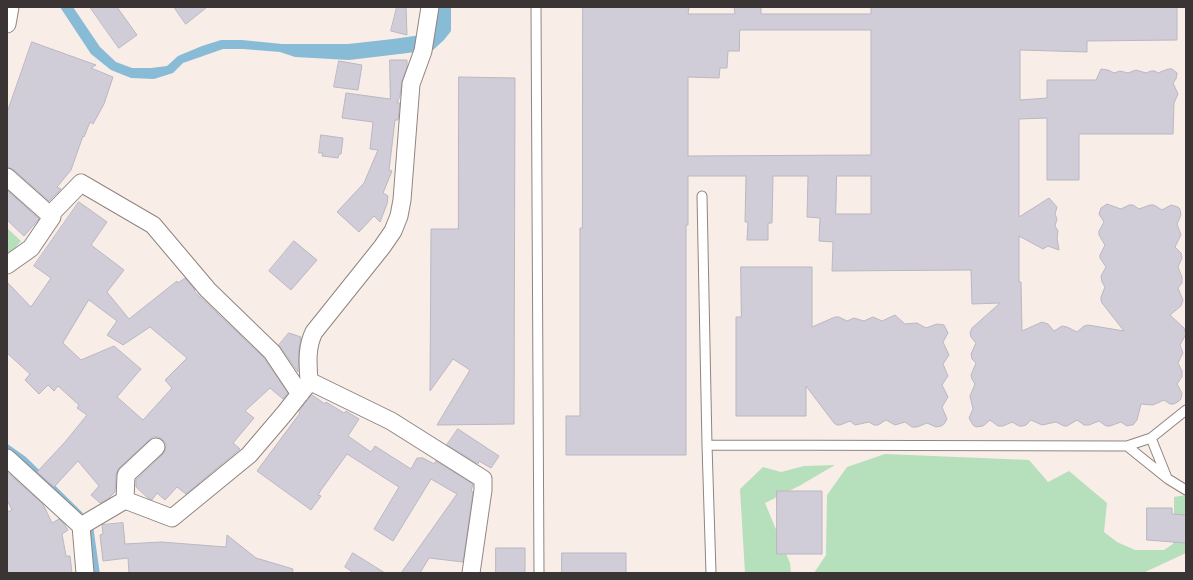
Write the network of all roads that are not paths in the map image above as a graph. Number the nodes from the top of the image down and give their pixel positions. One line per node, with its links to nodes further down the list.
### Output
1 (10, 7): 4 (street)
2 (430, 7): 9 (street)
3 (536, 7): 22 (lane)
4 (7, 24)
5 (7, 177): 7 (street)
6 (702, 196): 12 (lane)
7 (50, 215): 8 (street); 9 (street)
8 (7, 264)
9 (305, 387): 18 (street); 21 (street)
10 (1186, 410): 11 (lane)
11 (1151, 438): 13 (lane); 16 (lane)
12 (707, 445): 13 (lane); 23 (lane)
13 (1127, 446): 16 (lane)
14 (156, 447): 18 (street)
15 (7, 458): 19 (street)
16 (1168, 479): 17 (lane)
17 (1186, 490)
18 (125, 500): 19 (street)
19 (81, 526): 20 (street)
20 (84, 572)
21 (471, 573)
22 (539, 573)
23 (711, 573)

